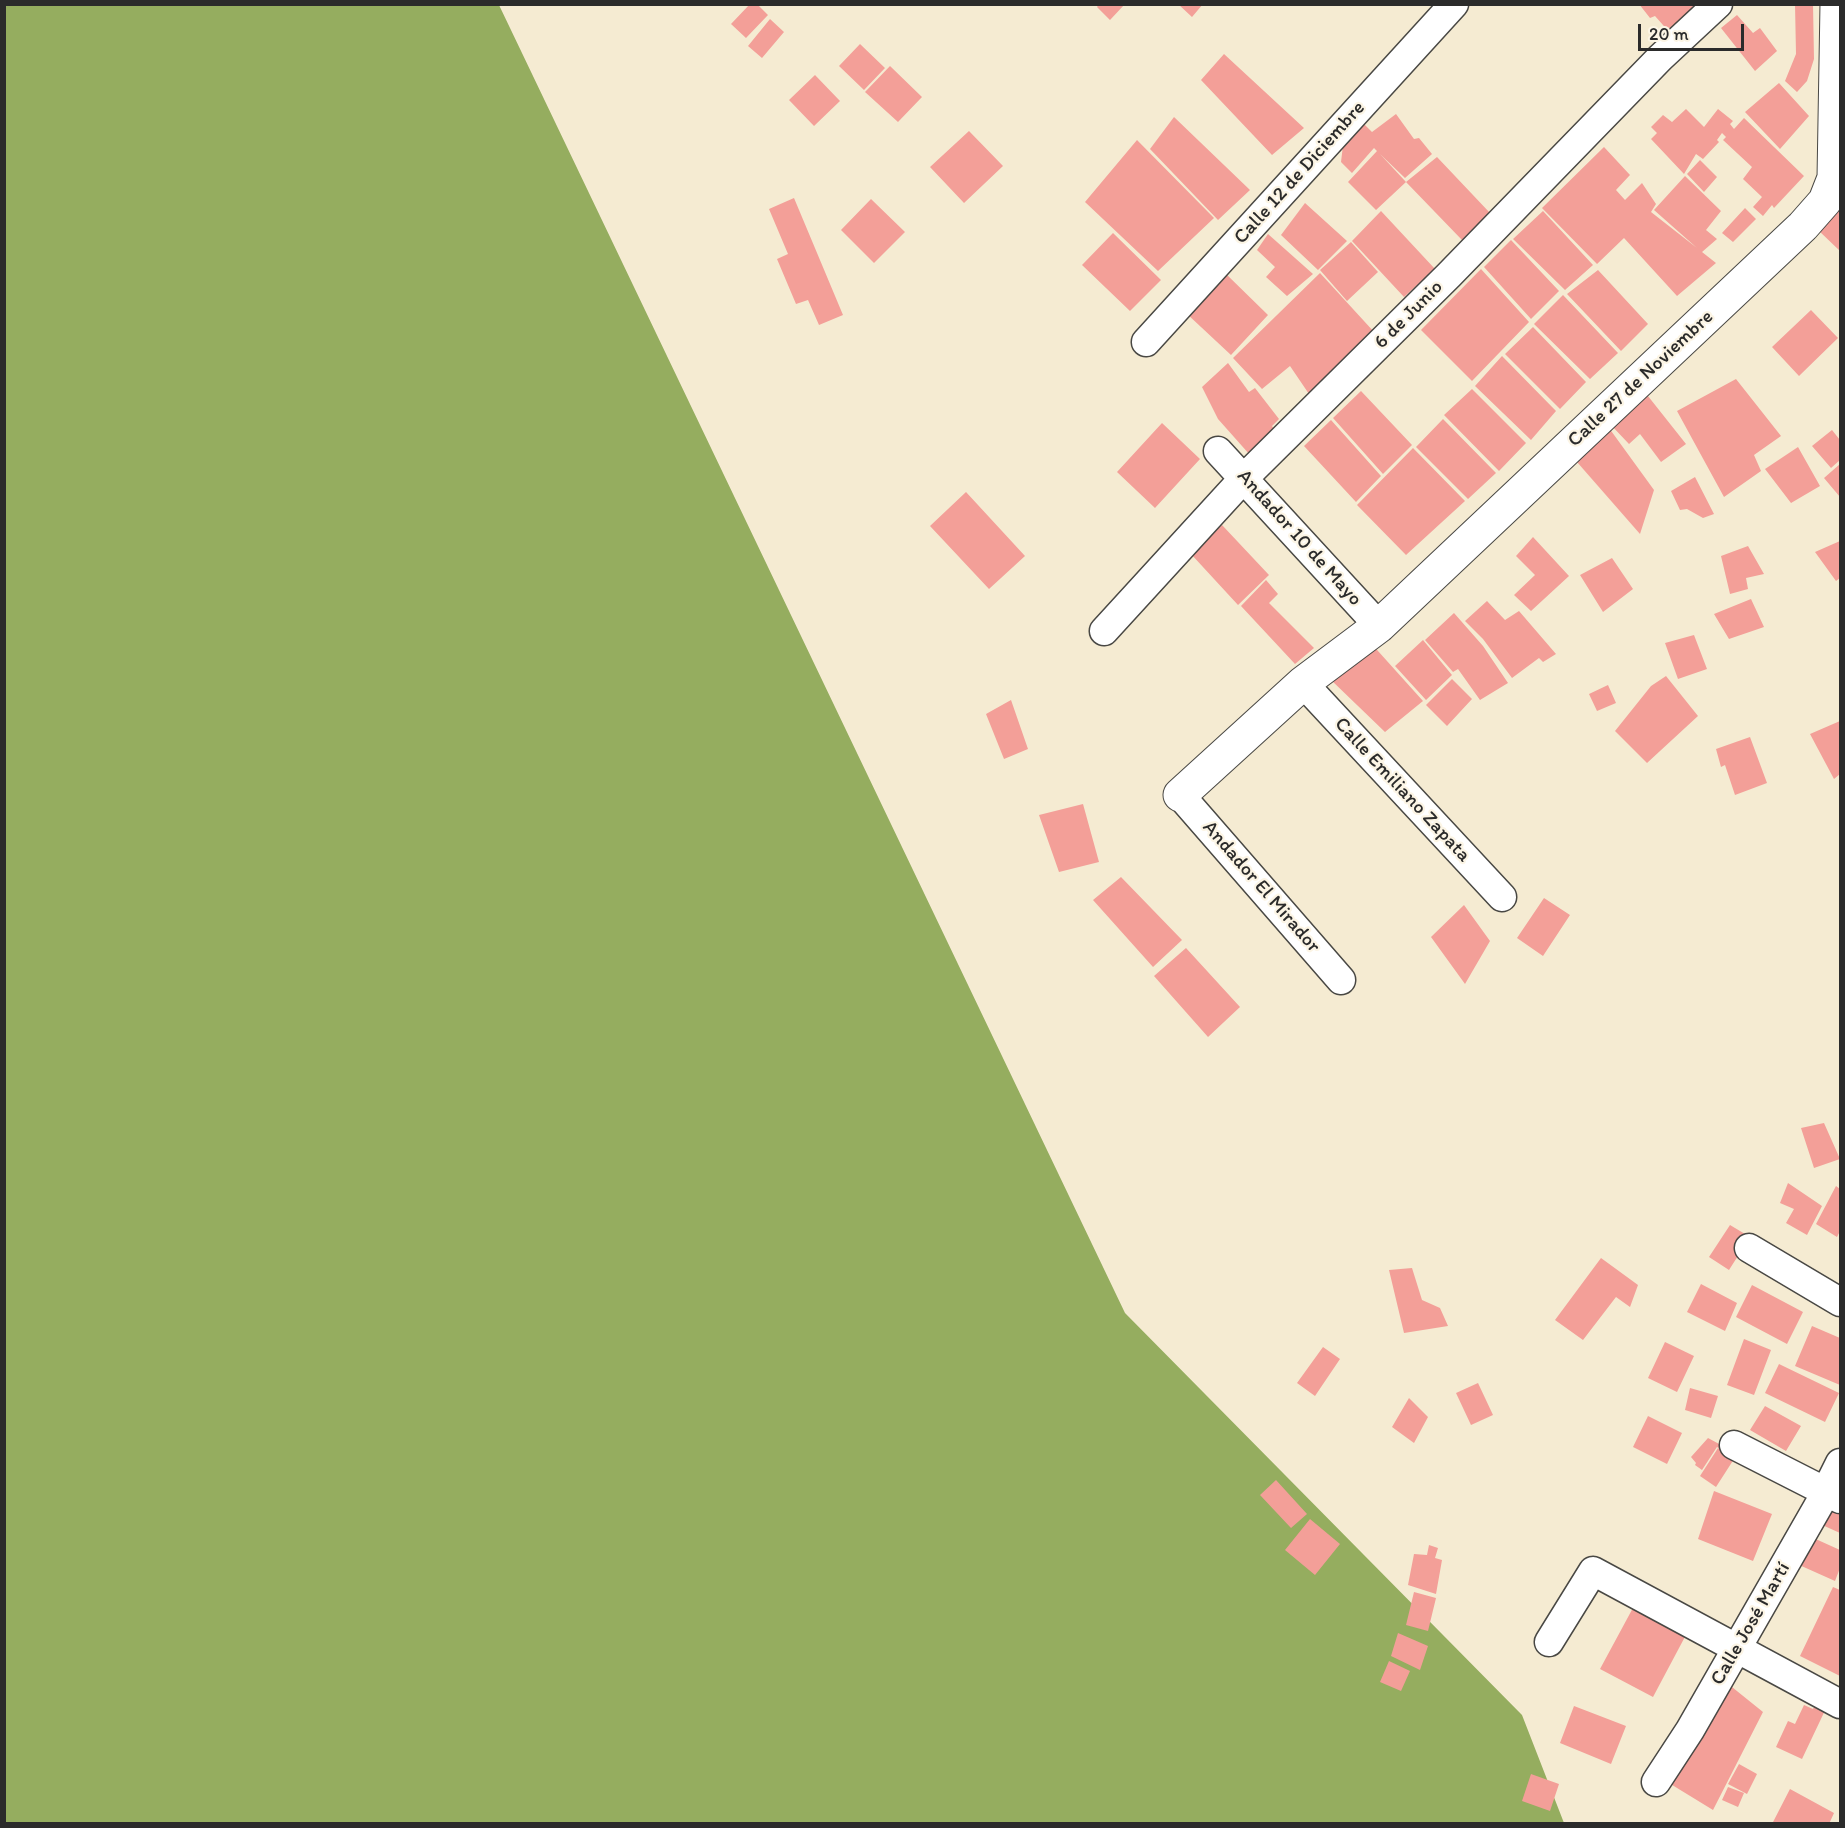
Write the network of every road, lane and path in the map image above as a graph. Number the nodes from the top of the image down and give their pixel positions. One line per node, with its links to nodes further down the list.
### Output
1 (1454, 4): 4 (street, Calle 12 de Diciembre)
2 (1718, 4): 6 (street, 6 de Junio)
3 (1837, 4): 7 (street, Calle 27 de Noviembre)
4 (1146, 342)
5 (1218, 451): 6 (street, Andador 10 de Mayo)
6 (1244, 478): 7 (street, Andador 10 de Mayo); 8 (street, 6 de Junio)
7 (1379, 626): 9 (street, Calle 27 de Noviembre)
8 (1104, 631)
9 (1303, 683): 10 (street, Calle 27 de Noviembre); 11 (street, Calle Emiliano Zapata)
10 (1180, 795): 12 (street, Andador El Mirador)
11 (1502, 897)
12 (1341, 980)
13 (1749, 1248): 14 (street)
14 (1840, 1302)
15 (1734, 1445): 17 (street)
16 (1840, 1463): 17 (street, Calle José Martí)
17 (1833, 1495): 19 (street, Calle José Martí)
18 (1549, 1642): 19 (street)
19 (1737, 1648): 20 (street); 21 (street, Calle José Martí)
20 (1840, 1704)
21 (1656, 1782)

